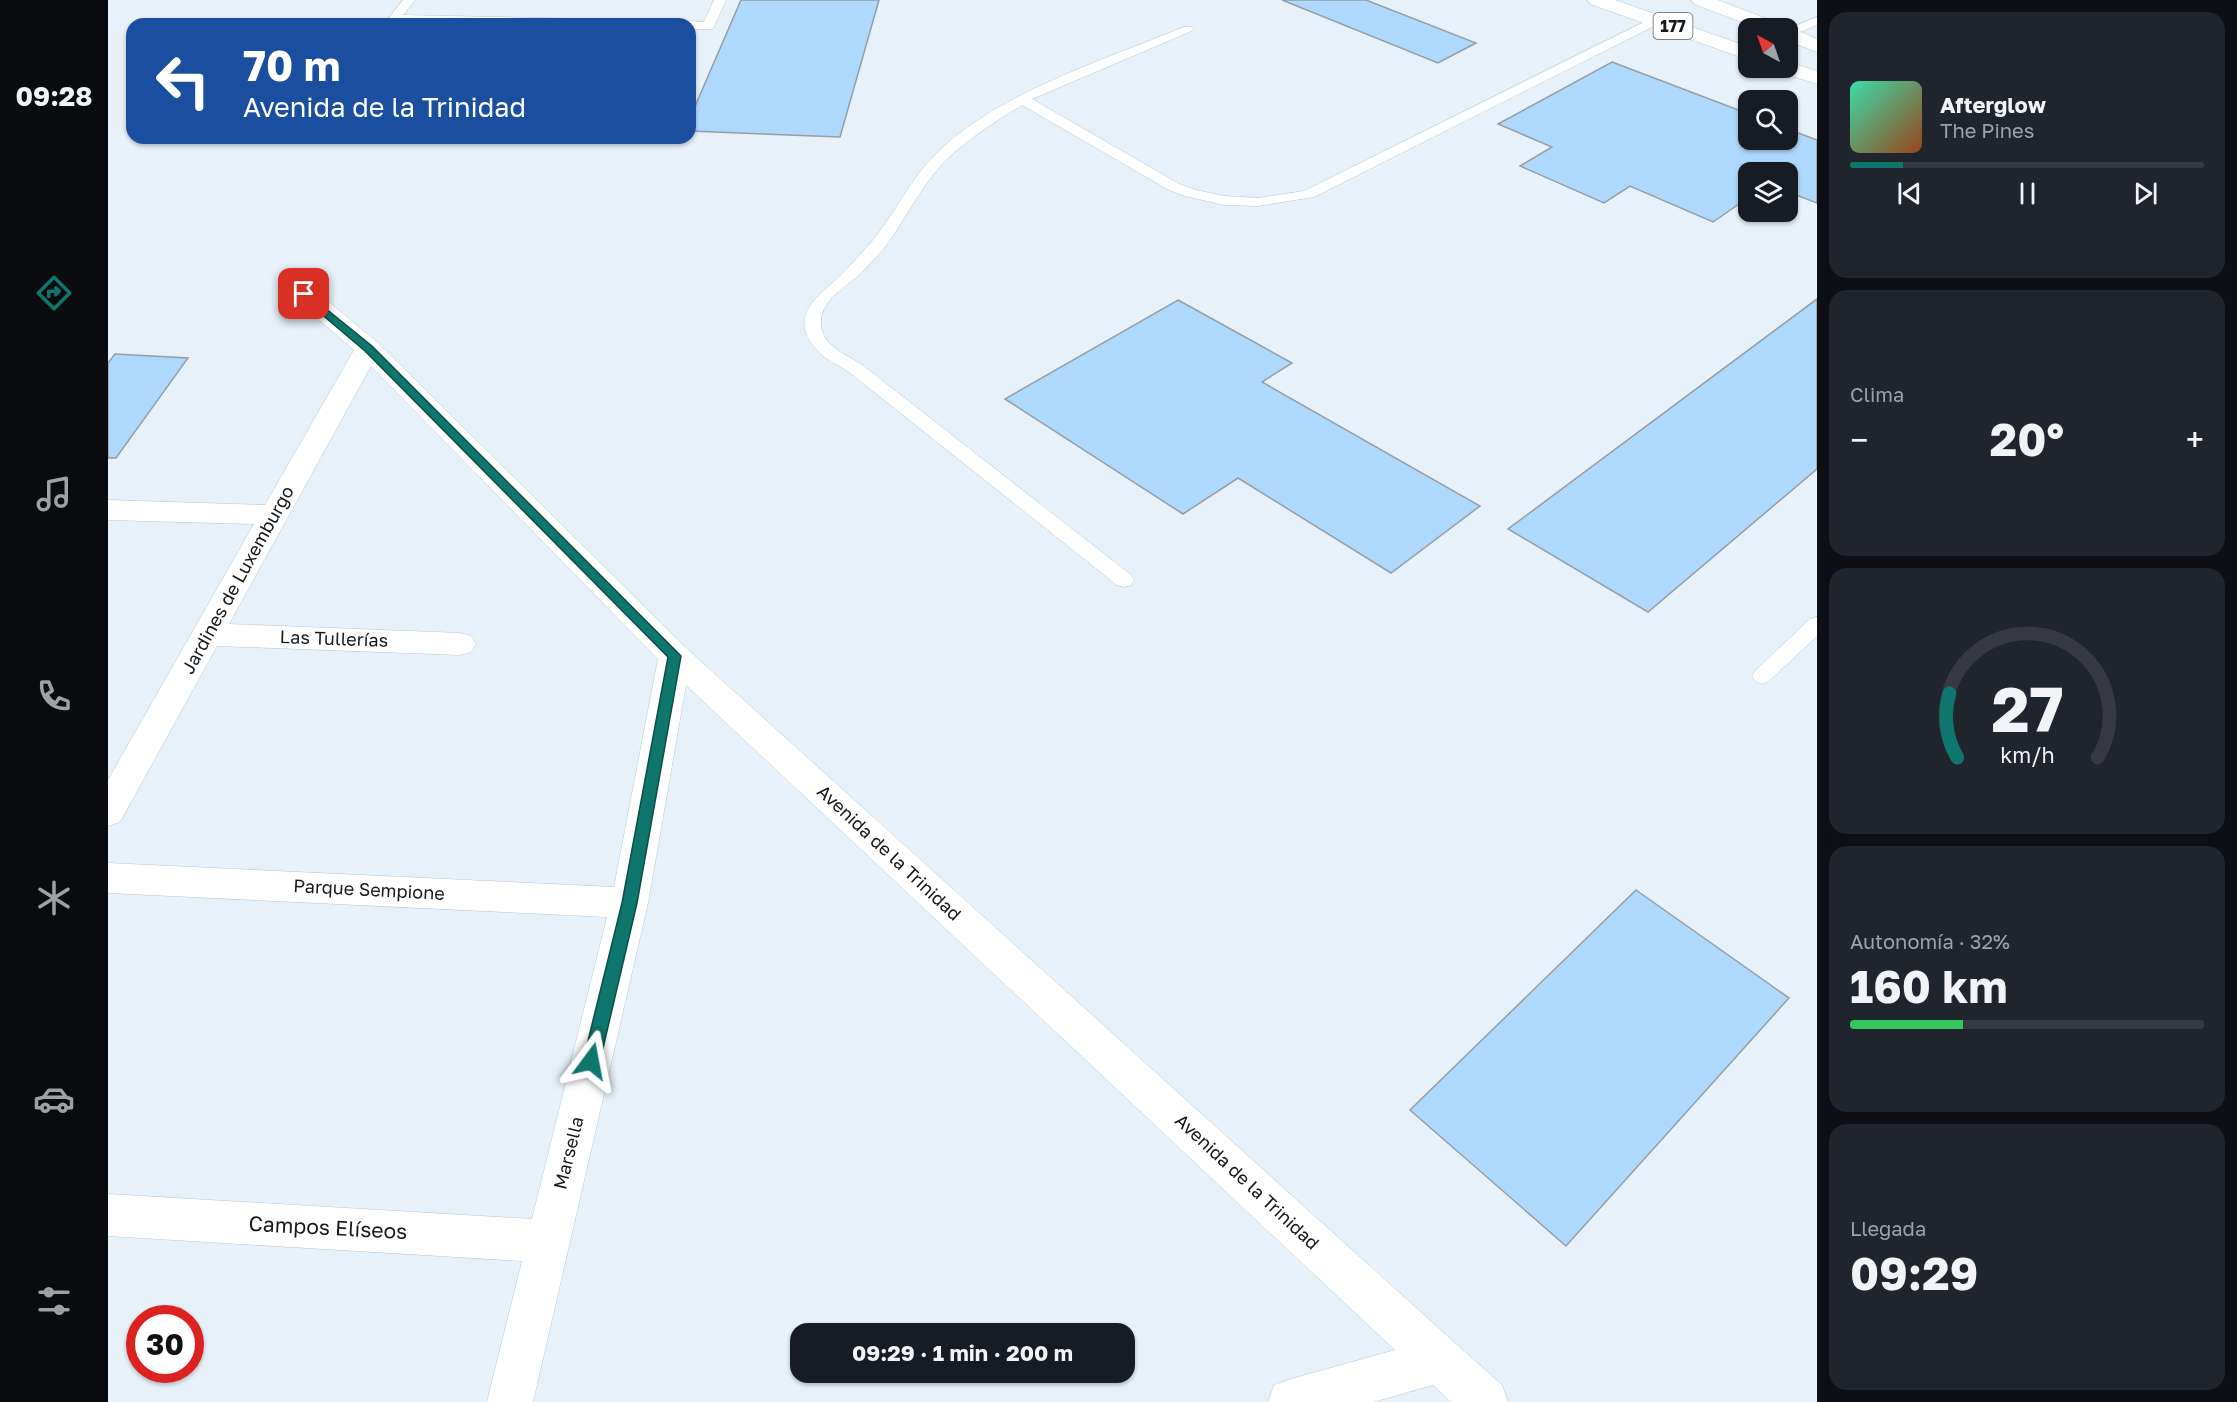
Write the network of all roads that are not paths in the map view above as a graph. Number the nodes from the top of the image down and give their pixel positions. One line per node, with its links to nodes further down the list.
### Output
1 (409, 0): 5 (lane)
2 (720, 0): 9 (lane)
3 (1597, 0): 7 (street, 177)
4 (1701, 0): 6 (street, 177)
5 (395, 18)
6 (1747, 18)
7 (1656, 20): 14 (street, 177); 17 (lane)
8 (1817, 21): 11 (lane)
9 (696, 25)
10 (1188, 30): 17 (lane)
11 (1798, 30)
12 (1798, 38): 13 (street)
13 (1817, 46)
14 (1738, 50)
15 (1798, 72): 16 (street)
16 (1817, 78)
17 (1022, 99): 22 (lane)
18 (304, 294): 19 (street, Avenida de la Trinidad)
19 (368, 348): 21 (street, Jardines de Luxemburgo); 26 (street, Avenida de la Trinidad)
20 (108, 510): 21 (street)
21 (275, 515): 24 (street, Jardines de Luxemburgo)
22 (1124, 579)
23 (1817, 624): 27 (lane)
24 (208, 634): 25 (street, Las Tullerías); 28 (street, Jardines de Luxemburgo)
25 (460, 644)
26 (675, 656): 30 (street, Marsella); 33 (street, Avenida de la Trinidad)
27 (1762, 676)
28 (108, 812)
29 (108, 878): 30 (street, Parque Sempione)
30 (629, 903): 32 (street, Marsella)
31 (108, 1215): 32 (street, Campos Elíseos)
32 (548, 1241): 34 (street, Marsella)
33 (1440, 1360): 35 (street); 36 (street, Avenida de la Trinidad)
34 (510, 1402)
35 (1291, 1402)
36 (1485, 1402)

